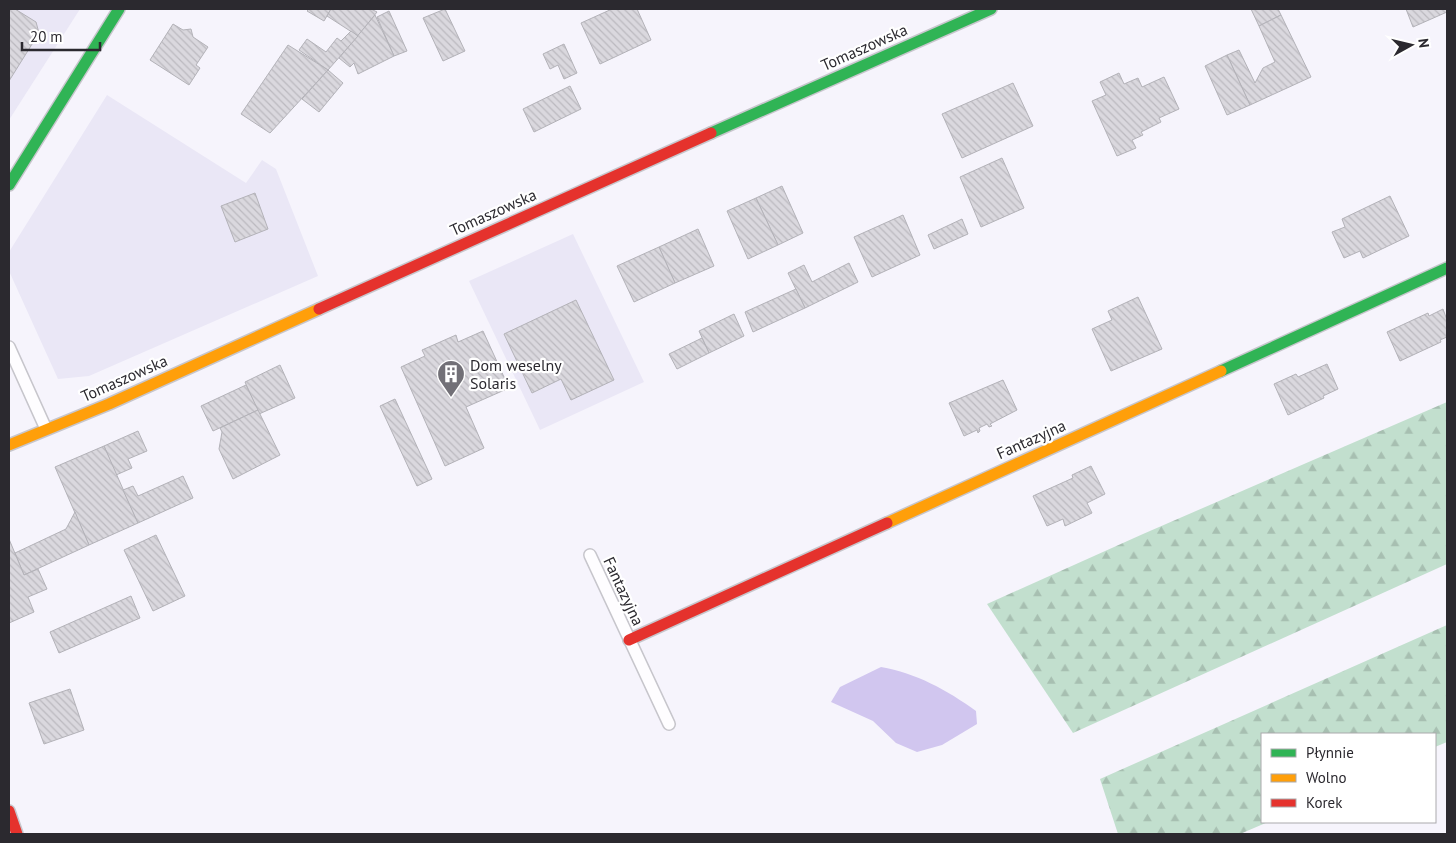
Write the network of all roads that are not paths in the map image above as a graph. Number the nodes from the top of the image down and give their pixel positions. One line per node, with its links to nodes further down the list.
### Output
1 (119, 9): 3 (street)
2 (991, 9): 6 (street, Tomaszowska)
3 (9, 185)
4 (1447, 268): 9 (street, Fantazyjna)
5 (9, 347): 6 (lane)
6 (46, 429): 7 (street, Tomaszowska)
7 (9, 445)
8 (590, 555): 9 (lane, Fantazyjna)
9 (629, 640): 10 (lane, Fantazyjna)
10 (669, 724)
11 (9, 811): 12 (street)
12 (17, 834)

